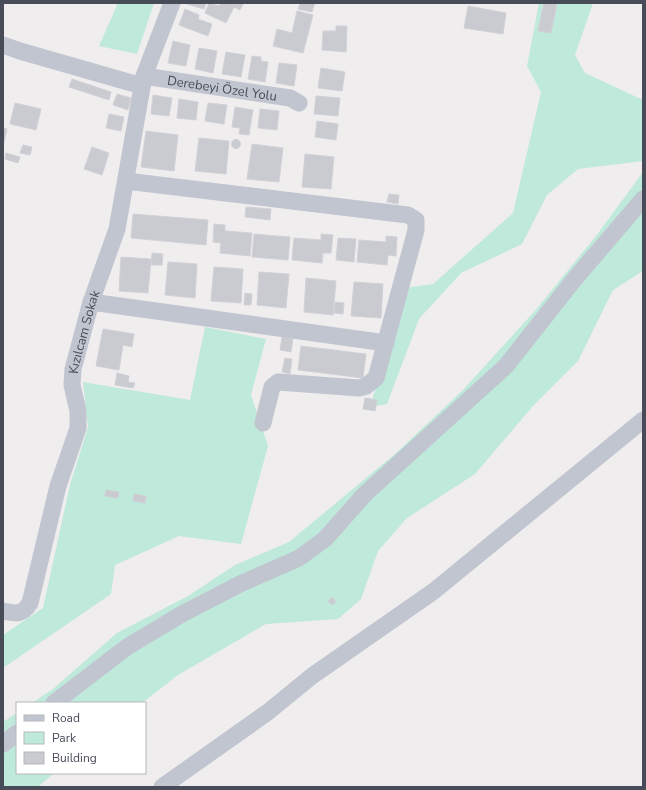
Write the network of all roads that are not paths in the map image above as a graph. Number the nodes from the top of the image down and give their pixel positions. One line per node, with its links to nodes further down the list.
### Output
1 (172, 3): 3 (street, Kızılcam Sokak)
2 (3, 45): 3 (street, Derebeyi Özel Yolu)
3 (143, 81): 4 (street, Derebeyi Özel Yolu); 5 (street, Kızılcam Sokak)
4 (299, 103)
5 (126, 181): 7 (street, Kızılcam Sokak); 8 (street)
6 (643, 199): 12 (street)
7 (91, 302): 8 (street); 11 (street, Kızılcam Sokak)
8 (386, 343): 10 (street)
9 (643, 420): 15 (street)
10 (263, 423)
11 (3, 611)
12 (55, 702)
13 (16, 734): 14 (street)
14 (3, 744)
15 (162, 787)

